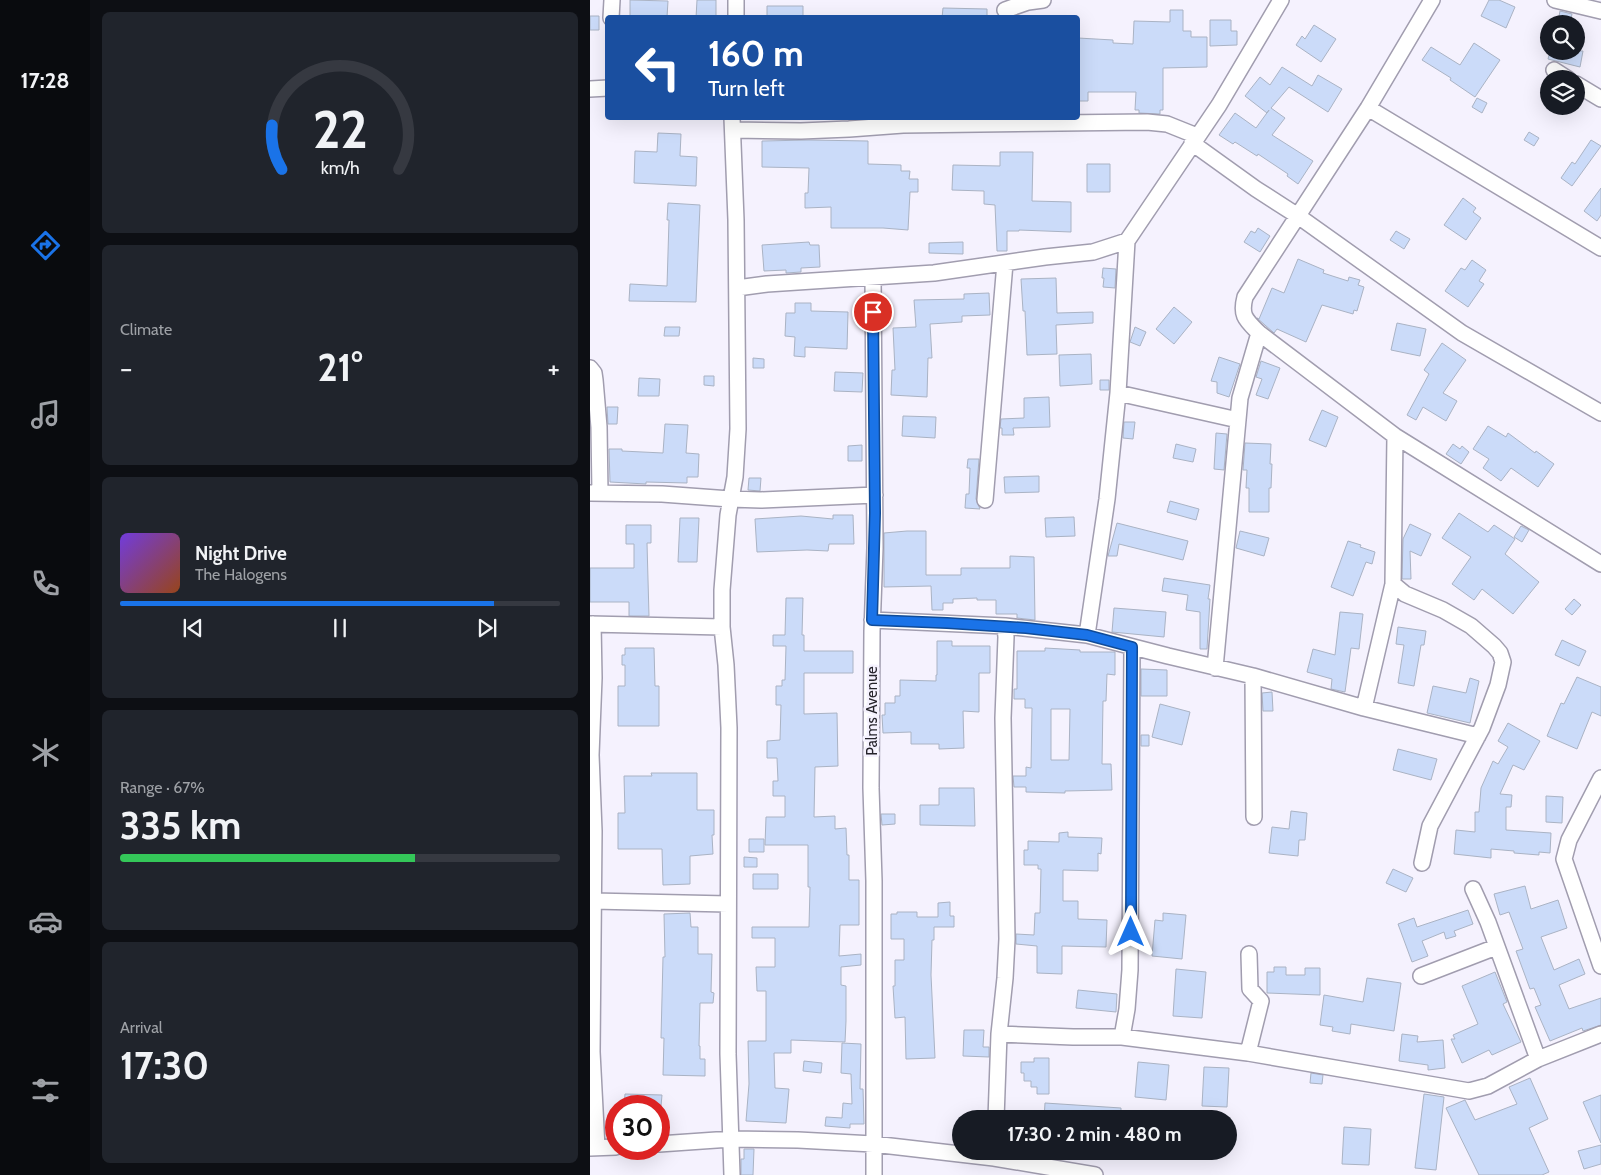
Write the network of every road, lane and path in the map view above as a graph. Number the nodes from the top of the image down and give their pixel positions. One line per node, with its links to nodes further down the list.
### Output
1 (612, 0): 9 (street)
2 (736, 0): 10 (street)
3 (1043, 0): 7 (street)
4 (1432, 0): 15 (street)
5 (1555, 0): 8 (street)
6 (1274, 3): 18 (street)
7 (1005, 9)
8 (1601, 11)
9 (611, 15)
10 (736, 15)
11 (605, 87): 12 (street)
12 (590, 89)
13 (1585, 89): 14 (street)
14 (1601, 99)
15 (1368, 108): 19 (street); 21 (street)
16 (986, 121): 17 (street); 18 (street)
17 (732, 124): 24 (street)
18 (1195, 140): 19 (street); 20 (street)
19 (1298, 216): 25 (street); 28 (street)
20 (1126, 241): 22 (street); 27 (street)
21 (1601, 248)
22 (1005, 263): 23 (street); 34 (street)
23 (873, 278): 24 (street); 32 (street, Palms Avenue)
24 (737, 288): 33 (street)
25 (1259, 333): 29 (street); 30 (street)
26 (590, 368): 31 (street)
27 (1118, 393): 29 (street); 41 (street)
28 (1601, 413)
29 (1238, 420): 43 (street)
30 (1395, 436): 35 (street); 36 (street)
31 (595, 493): 33 (street)
32 (875, 495): 33 (street); 37 (street, Palms Avenue)
33 (730, 500): 40 (street)
34 (985, 500)
35 (1601, 564)
36 (1393, 584): 45 (street); 46 (street)
37 (872, 620): 39 (street); 67 (street, Palms Avenue)
38 (592, 624): 40 (street); 47 (street)
39 (1005, 626): 41 (street); 59 (street)
40 (722, 627): 53 (street)
41 (1087, 635): 42 (street)
42 (1132, 647): 43 (street); 61 (street)
43 (1215, 668): 44 (street)
44 (1253, 676): 45 (street); 49 (street)
45 (1364, 708): 46 (street)
46 (1478, 736): 50 (street)
47 (590, 755): 52 (street)
48 (1601, 778): 56 (street)
49 (1254, 817)
50 (1422, 863)
51 (1473, 889): 54 (street)
52 (594, 901): 53 (street); 58 (street)
53 (728, 904): 65 (street)
54 (1496, 947): 57 (street); 63 (street)
55 (1249, 954): 62 (street)
56 (1601, 966)
57 (1421, 976)
58 (591, 1004): 68 (street)
59 (999, 1034): 61 (street); 64 (street)
60 (1601, 1034): 63 (street)
61 (1122, 1037): 62 (street)
62 (1248, 1053): 63 (street)
63 (1538, 1059)
64 (996, 1110)
65 (731, 1139): 66 (street); 67 (street); 71 (street)
66 (670, 1143)
67 (873, 1144): 69 (street); 72 (street, Palms Avenue)
68 (594, 1148)
69 (952, 1151)
70 (1019, 1160): 73 (street)
71 (732, 1175)
72 (874, 1175)
73 (1094, 1175)

